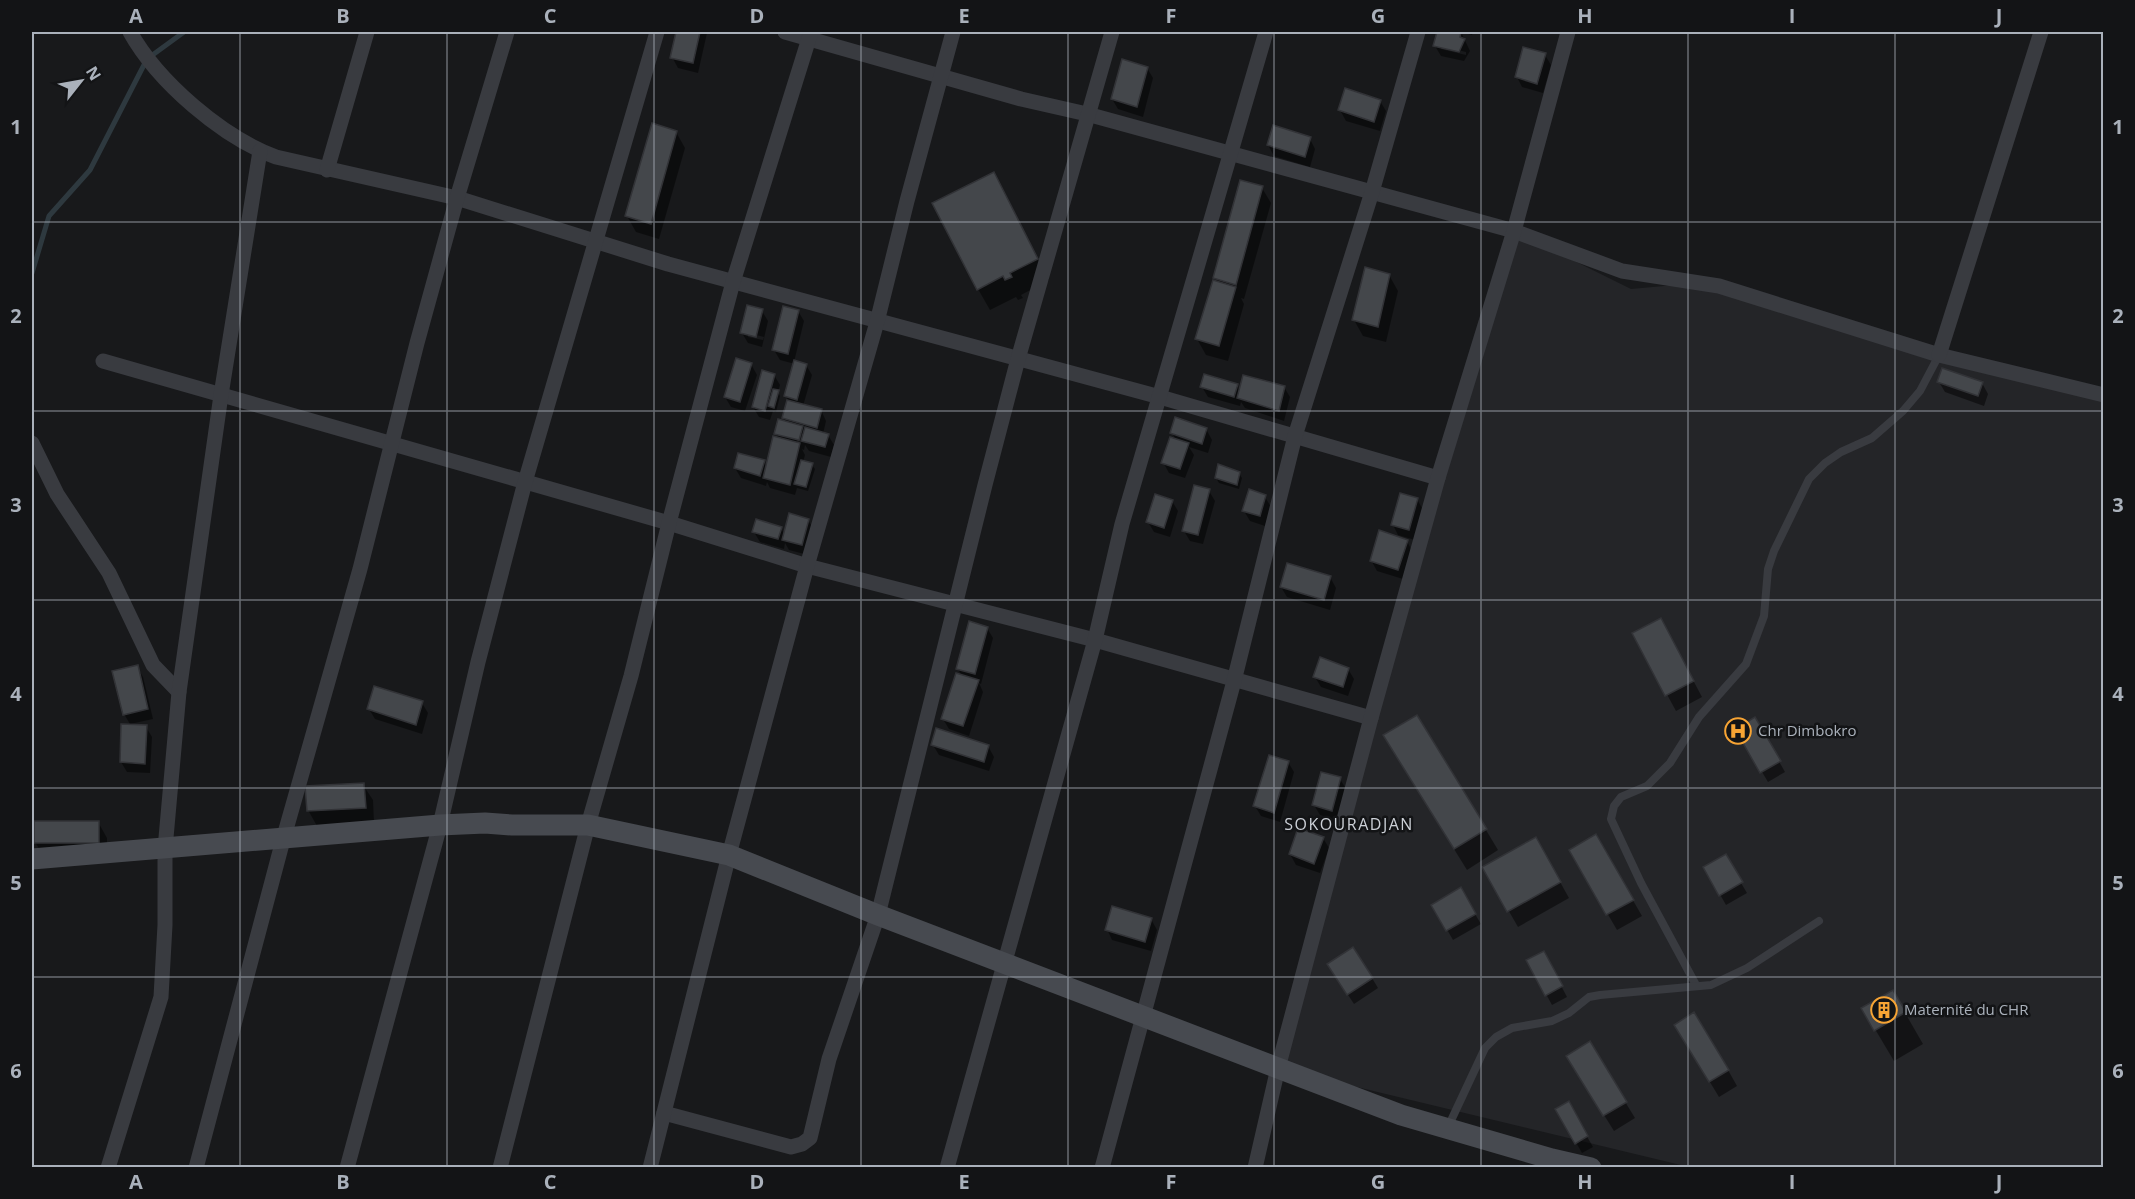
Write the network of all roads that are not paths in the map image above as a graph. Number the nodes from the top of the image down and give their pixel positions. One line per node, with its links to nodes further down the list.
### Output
1 (130, 32): 15 (street)
2 (367, 32): 17 (street)
3 (507, 32): 19 (street)
4 (657, 32): 21 (street)
5 (785, 32): 12 (street)
6 (953, 32): 13 (street)
7 (1112, 32): 14 (street)
8 (1266, 32): 16 (street)
9 (1418, 32): 18 (street)
10 (1568, 32): 20 (street)
11 (2041, 32): 24 (street)
12 (810, 35): 13 (street); 22 (street)
13 (942, 75): 14 (street); 23 (street)
14 (1087, 114): 16 (street); 25 (street)
15 (260, 151): 17 (street); 27 (street)
16 (1231, 154): 18 (street); 28 (street)
17 (327, 170): 19 (street)
18 (1372, 192): 20 (street); 30 (street)
19 (457, 198): 21 (street); 32 (street)
20 (1514, 231): 24 (street); 33 (street)
21 (594, 241): 22 (street); 34 (street)
22 (733, 282): 23 (street); 35 (street)
23 (877, 322): 25 (street); 36 (street)
24 (1939, 355): 29 (street); 51 (lane)
25 (1018, 359): 28 (street); 37 (street)
26 (103, 361): 27 (street)
27 (222, 395): 32 (street); 40 (street)
28 (1160, 396): 30 (street); 38 (street)
29 (2103, 396)
30 (1296, 436): 33 (street); 39 (street)
31 (32, 443): 40 (street)
32 (393, 443): 34 (street); 44 (street)
33 (1438, 478): 41 (street)
34 (525, 482): 35 (street); 42 (street)
35 (669, 523): 36 (street); 43 (street)
36 (807, 566): 37 (street); 46 (street)
37 (955, 604): 38 (street); 48 (street)
38 (1095, 640): 39 (street); 50 (street)
39 (1234, 681): 41 (street); 52 (street)
40 (179, 692): 45 (street)
41 (1371, 718): 53 (street)
42 (440, 825): 43 (main road); 44 (main road); 58 (street)
43 (588, 825): 46 (main road); 59 (street)
44 (283, 840): 45 (main road); 57 (street)
45 (165, 849): 47 (main road); 56 (street)
46 (729, 855): 48 (main road); 54 (street)
47 (32, 859)
48 (878, 915): 50 (main road); 54 (street)
49 (1819, 921): 51 (lane)
50 (1005, 964): 52 (main road); 61 (street)
51 (1696, 985): 55 (lane)
52 (1144, 1017): 53 (main road); 62 (street)
53 (1278, 1068): 55 (main road); 63 (street)
54 (664, 1113): 60 (street)
55 (1448, 1129): 64 (main road)
56 (108, 1167)
57 (196, 1167)
58 (347, 1167)
59 (500, 1167)
60 (650, 1167)
61 (947, 1167)
62 (1102, 1167)
63 (1255, 1167)
64 (1591, 1167)

